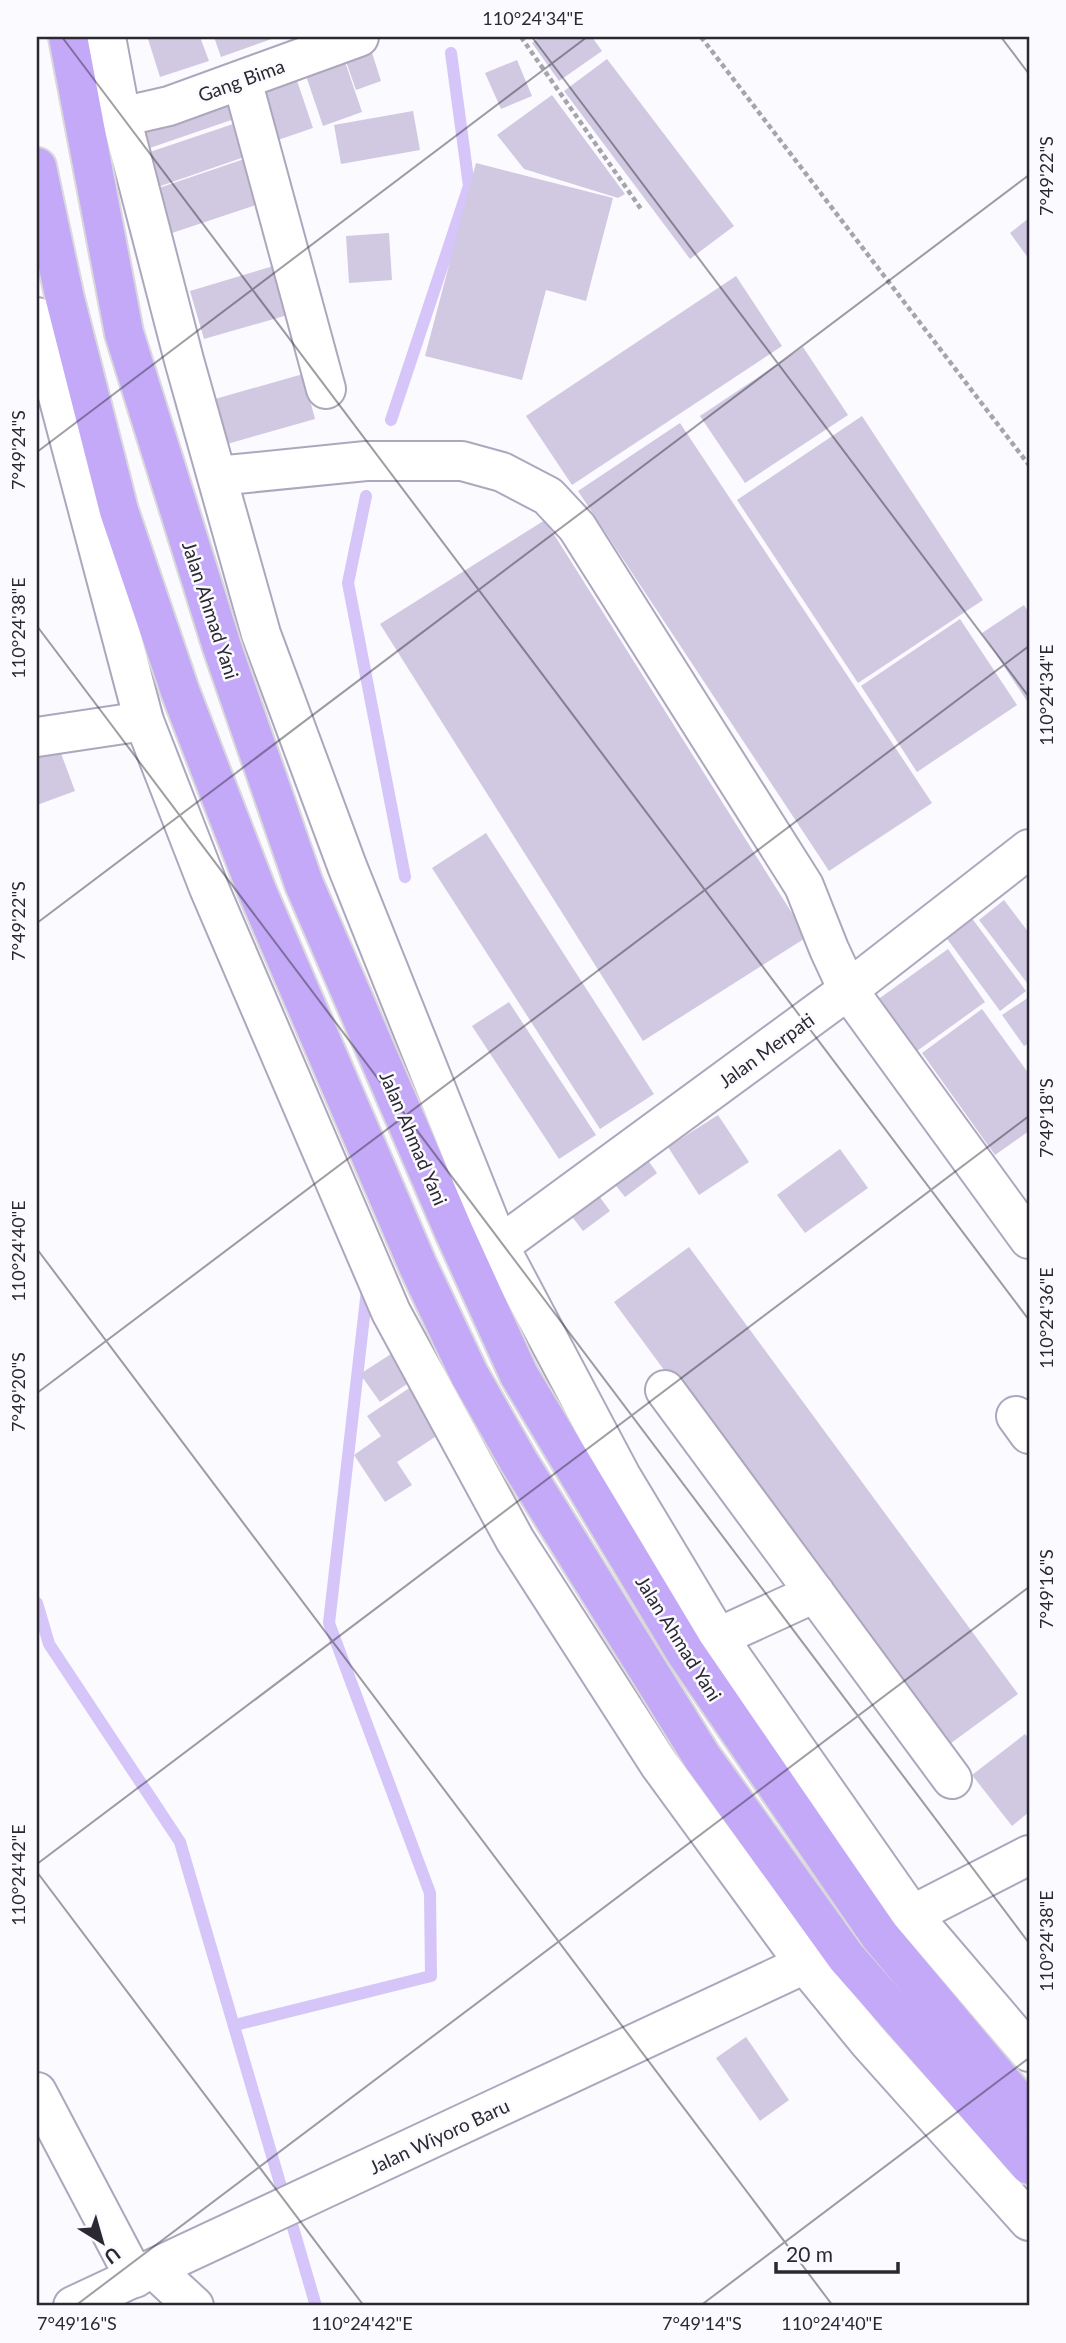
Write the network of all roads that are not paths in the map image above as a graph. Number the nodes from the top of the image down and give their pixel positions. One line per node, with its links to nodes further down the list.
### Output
1 (68, 37): 18 (highway, Jalan Ahmad Yani)
2 (106, 37): 5 (street)
3 (359, 37): 4 (street, Gang Bima)
4 (242, 80): 5 (street, Gang Bima); 8 (street)
5 (121, 117): 9 (street)
6 (37, 167): 26 (highway)
7 (37, 317): 10 (street)
8 (326, 390)
9 (217, 476): 13 (street); 15 (street)
10 (144, 721): 11 (street); 22 (street)
11 (37, 737)
12 (1029, 849): 13 (street, Jalan Merpati)
13 (848, 990): 14 (street); 15 (street, Jalan Merpati)
14 (1029, 1239)
15 (499, 1246): 18 (street)
16 (665, 1390): 17 (street)
17 (815, 1593): 18 (street); 19 (street)
18 (702, 1645): 21 (street); 25 (highway, Jalan Ahmad Yani)
19 (952, 1779)
20 (1029, 1855): 21 (street)
21 (912, 1915): 23 (street)
22 (805, 1964): 27 (street); 28 (street, Jalan Wiyoro Baru)
23 (1029, 2052)
24 (37, 2092): 28 (street)
25 (1029, 2114)
26 (1029, 2165)
27 (1029, 2221)
28 (144, 2274): 29 (street, Jalan Wiyoro Baru); 30 (street)
29 (73, 2306)
30 (194, 2306)

